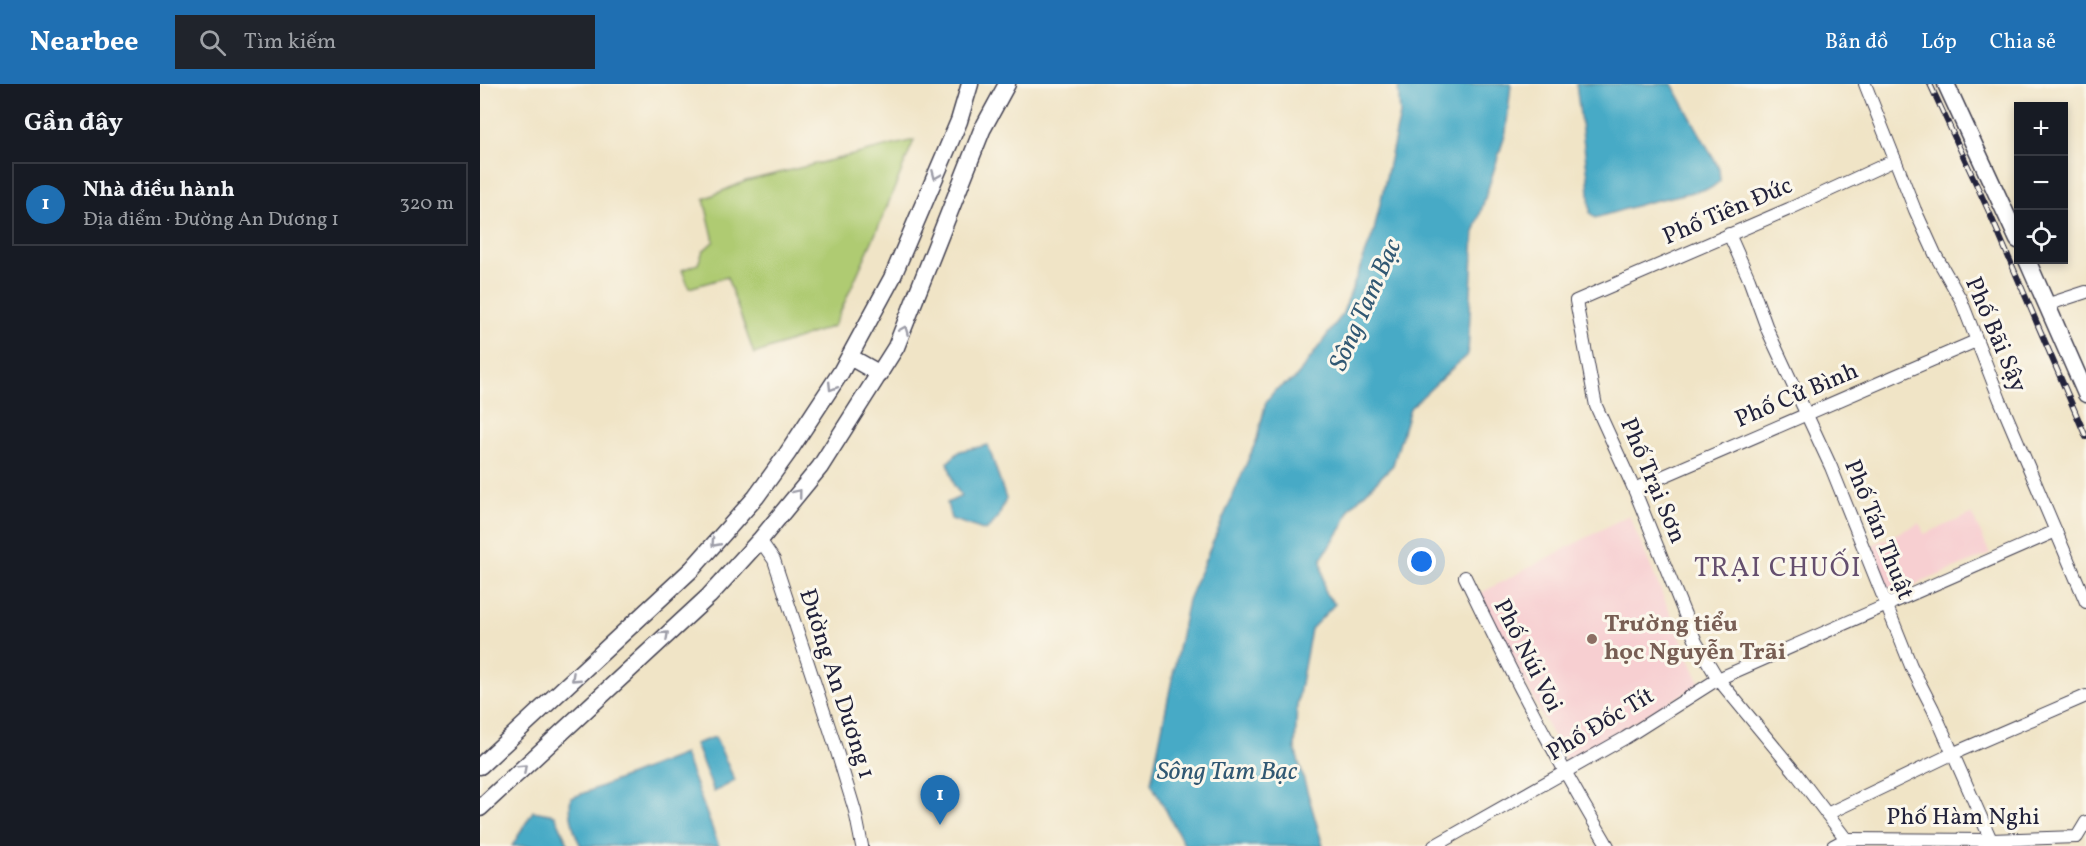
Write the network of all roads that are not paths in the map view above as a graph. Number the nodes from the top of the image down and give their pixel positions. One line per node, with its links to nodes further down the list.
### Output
1 (970, 84): 7 (main road)
2 (981, 84): 7 (main road)
3 (994, 84): 8 (main road)
4 (1006, 84): 8 (main road)
5 (1864, 84): 9 (street, Phố Bãi Sậy)
6 (1946, 84): 10 (main road)
7 (959, 121): 17 (main road, one-way to 17)
8 (982, 130): 18 (main road, one-way to 8)
9 (1895, 160): 11 (street, Phố Tiên Đức); 16 (street, Phố Bãi Sậy)
10 (2014, 229)
11 (1729, 234): 14 (street, Phố Tiên Đức); 20 (street, Phố Tán Thuật)
12 (2029, 264): 15 (main road)
13 (2086, 292): 15 (street)
14 (1576, 301): 21 (street, Phố Trại Sơn)
15 (2046, 305): 19 (main road)
16 (1976, 341): 20 (street, Phố Cử Bình); 22 (street, Phố Bãi Sậy)
17 (850, 357): 18 (main road); 30 (main road, one-way to 30)
18 (880, 374): 23 (main road, one-way to 18)
19 (2086, 394)
20 (1806, 415): 21 (street, Phố Cử Bình); 26 (street, Phố Tán Thuật)
21 (1634, 489): 27 (street, Phố Trại Sơn)
22 (2056, 531): 25 (street, Phố Bãi Sậy); 26 (street, Phố Đốc Tít)
23 (760, 540): 32 (main road, one-way to 23); 37 (street, Đường An Dương 1)
24 (1464, 577): 31 (street, Phố Núi Voi)
25 (2086, 602)
26 (1885, 605): 27 (street, Phố Đốc Tít); 29 (street, Phố Tán Thuật)
27 (1718, 679): 31 (street, Phố Đốc Tít); 33 (street, Phố Trại Sơn)
28 (2086, 696): 29 (street)
29 (1953, 754): 33 (street); 36 (street, Phố Tán Thuật)
30 (480, 766)
31 (1564, 772): 38 (street, Phố Đốc Tít); 39 (street, Phố Núi Voi)
32 (480, 808)
33 (1827, 814): 35 (street, Phố Trại Sơn)
34 (2086, 822): 36 (street, Phố Hàm Nghi)
35 (1846, 839): 36 (street, Phố Hàm Nghi); 40 (street, Phố Hàm Nghi)
36 (1991, 840)
37 (862, 846)
38 (1434, 846)
39 (1608, 846)
40 (1833, 846)

